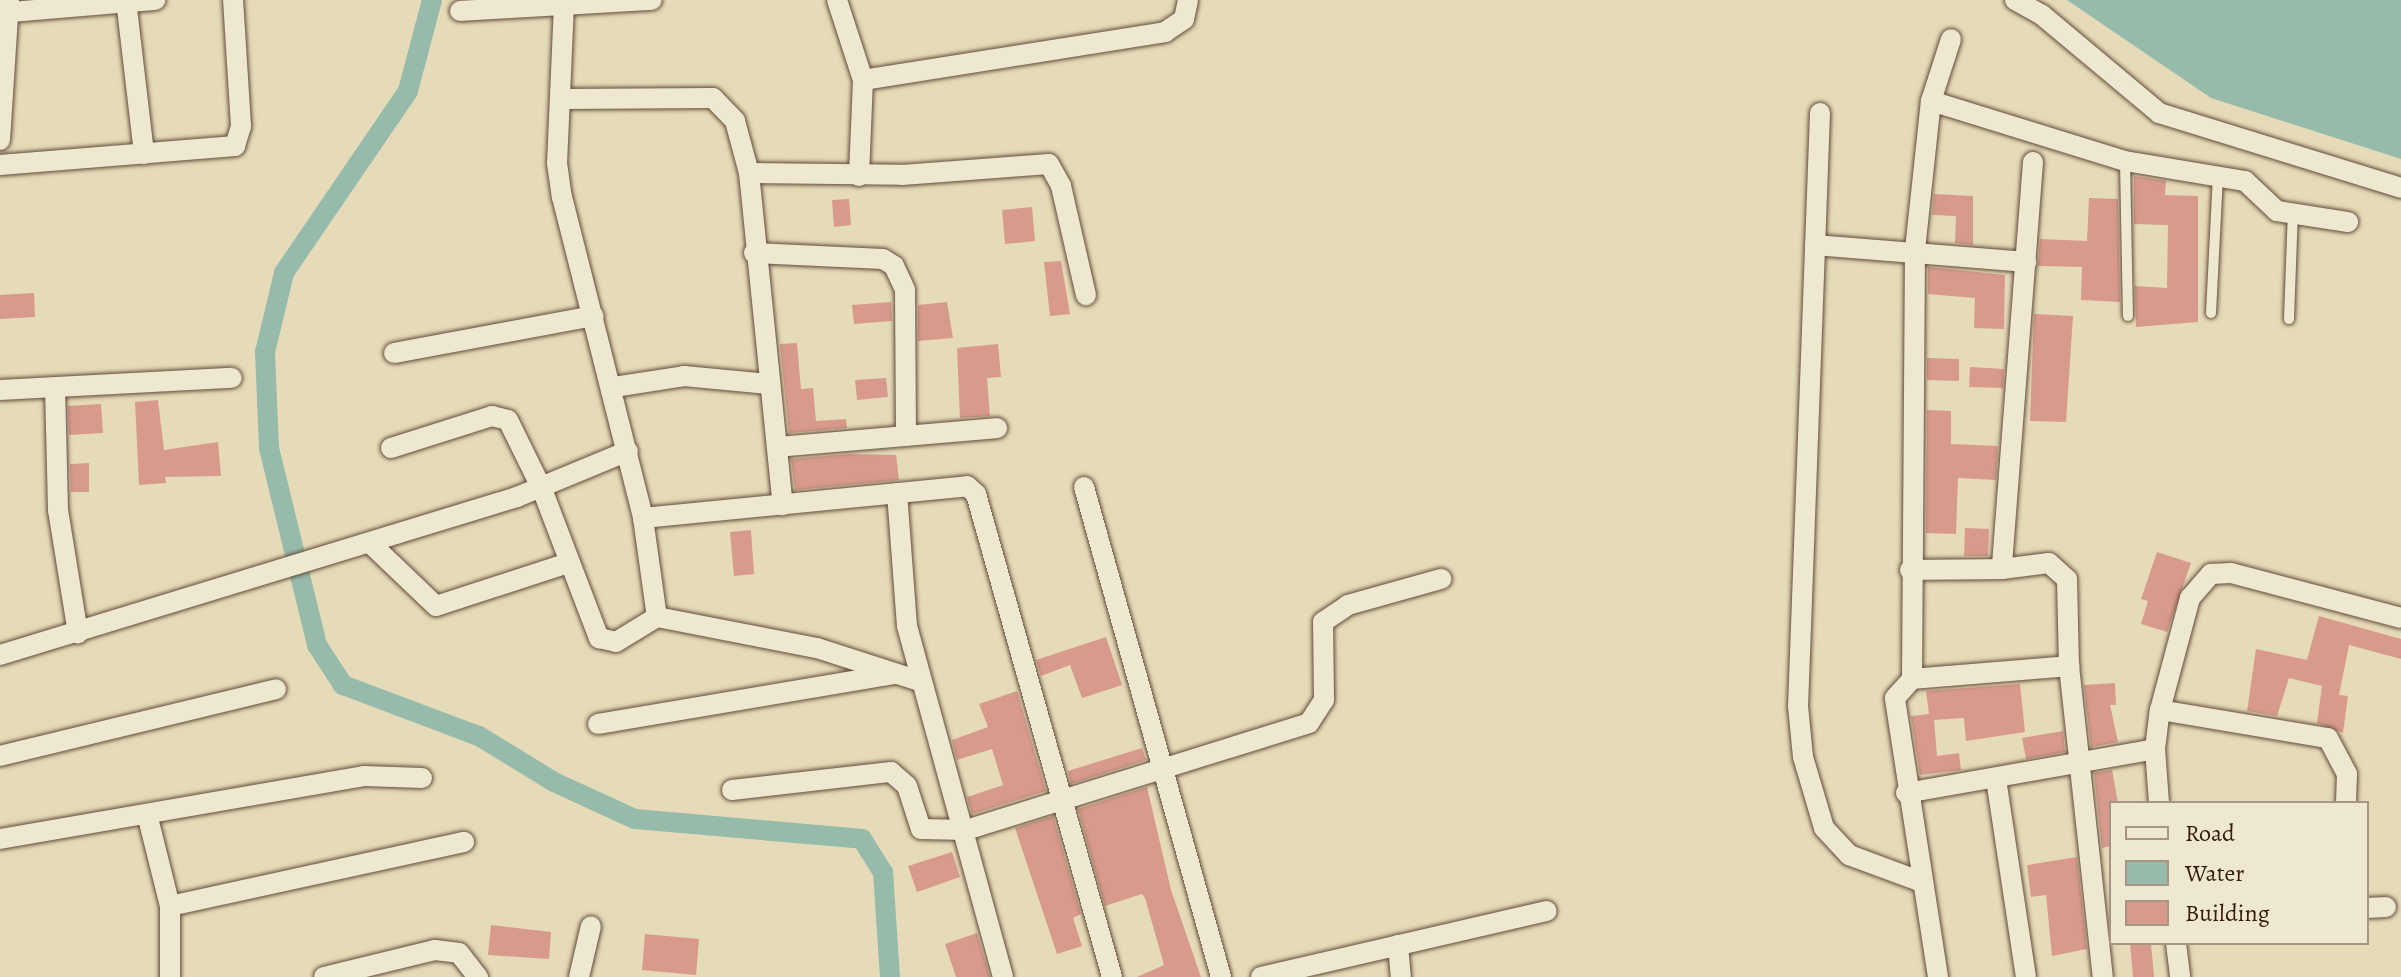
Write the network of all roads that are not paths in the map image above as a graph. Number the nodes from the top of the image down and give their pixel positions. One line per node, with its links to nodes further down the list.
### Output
1 (155, 0): 7 (street)
2 (233, 0): 17 (street)
3 (652, 0): 8 (street)
4 (837, 0): 12 (street)
5 (1188, 0): 12 (street)
6 (2015, 0): 24 (street)
7 (126, 1): 9 (street); 17 (street)
8 (564, 4): 10 (street); 13 (street)
9 (6, 9): 16 (street)
10 (460, 11)
11 (1951, 39): 14 (street)
12 (863, 80): 22 (street)
13 (562, 99): 21 (street); 33 (street)
14 (1931, 101): 18 (street); 28 (street)
15 (1820, 113): 27 (street)
16 (0, 140)
17 (144, 154): 20 (street)
18 (2125, 161): 23 (street); 34 (lane)
19 (2033, 162): 30 (street)
20 (0, 165)
21 (749, 173): 22 (street); 29 (street)
22 (859, 176): 31 (street)
23 (2218, 177): 25 (street); 32 (lane)
24 (2401, 188)
25 (2293, 212): 26 (street); 35 (lane)
26 (2348, 222)
27 (1815, 245): 28 (street); 83 (street)
28 (1915, 250): 30 (street); 55 (street)
29 (754, 253): 38 (street); 43 (street)
30 (2026, 262): 54 (street)
31 (1086, 295)
32 (2211, 313)
33 (594, 316): 36 (street); 40 (street)
34 (2128, 316)
35 (2289, 319)
36 (394, 353)
37 (232, 378): 39 (street)
38 (769, 384): 40 (street); 44 (street)
39 (55, 387): 41 (street); 59 (street)
40 (614, 387): 46 (street)
41 (0, 390)
42 (997, 428): 43 (street)
43 (906, 436): 44 (street)
44 (777, 447): 50 (street)
45 (391, 448): 48 (street)
46 (628, 451): 48 (street); 51 (street)
47 (1084, 487): 71 (street)
48 (542, 489): 52 (street); 53 (street)
49 (897, 493): 50 (street); 64 (street); 76 (street)
50 (783, 505): 51 (street)
51 (643, 518): 57 (street)
52 (370, 543): 53 (street); 59 (street)
53 (568, 563): 57 (street)
54 (2002, 569): 55 (street); 61 (street)
55 (1910, 570): 63 (street)
56 (1441, 579): 71 (street)
57 (657, 617): 62 (street)
58 (2401, 618): 66 (street)
59 (78, 633): 60 (street)
60 (0, 655)
61 (2069, 666): 63 (street); 70 (street)
62 (897, 674): 64 (street); 67 (street)
63 (1912, 679): 75 (street)
64 (922, 682): 80 (street)
65 (276, 689): 69 (street)
66 (2160, 710): 68 (street); 78 (street)
67 (598, 724)
68 (2155, 749): 70 (street); 77 (street)
69 (0, 756)
70 (2079, 766): 73 (street); 101 (street)
71 (1163, 771): 76 (street); 96 (street)
72 (422, 778): 79 (street)
73 (1996, 779): 75 (street); 100 (street)
74 (732, 790): 80 (street)
75 (1906, 793): 83 (street)
76 (1061, 800): 80 (street); 95 (street)
77 (2159, 801)
78 (2346, 801)
79 (147, 814): 81 (street); 84 (street)
80 (966, 830): 94 (street)
81 (0, 839)
82 (464, 842): 84 (street)
83 (1922, 882): 99 (street)
84 (170, 906): 90 (street)
85 (1546, 911): 87 (street)
86 (591, 926): 93 (street)
87 (1398, 945): 89 (street); 98 (street)
88 (2176, 945): 102 (street)
89 (1308, 971): 97 (street)
90 (170, 977)
91 (324, 977): 92 (street)
92 (478, 977)
93 (579, 977)
94 (1003, 977)
95 (1112, 977)
96 (1221, 977)
97 (1261, 977)
98 (1401, 977)
99 (1938, 977)
100 (2026, 977)
101 (2103, 977)
102 (2180, 977)

